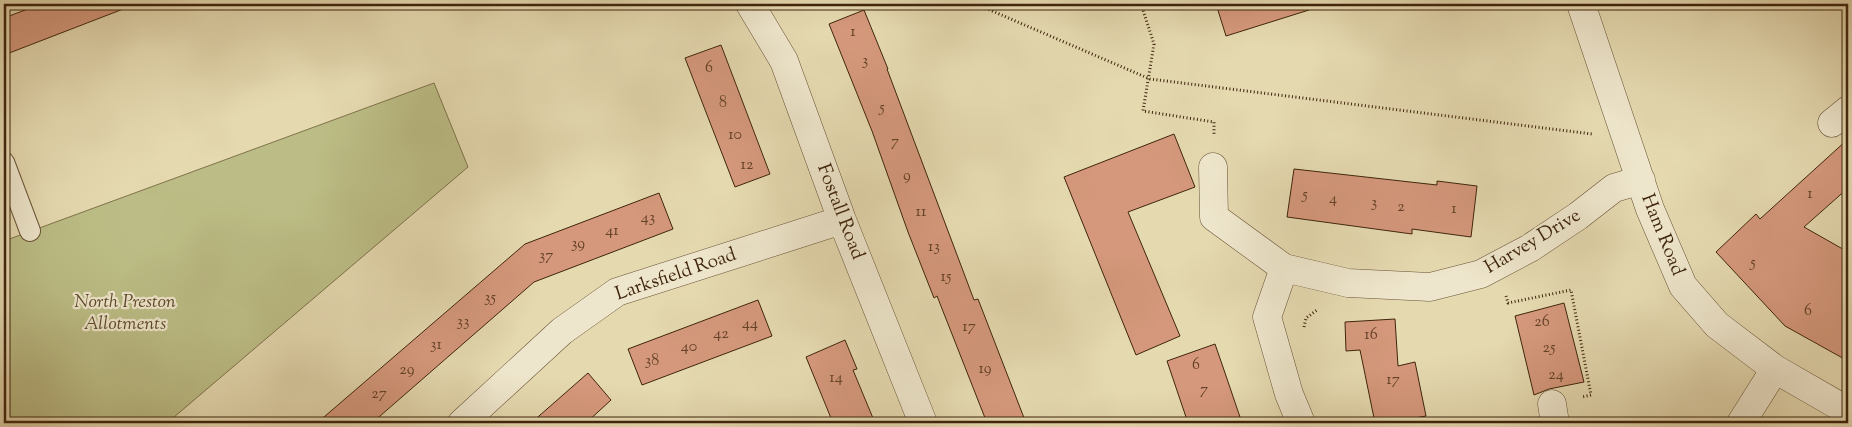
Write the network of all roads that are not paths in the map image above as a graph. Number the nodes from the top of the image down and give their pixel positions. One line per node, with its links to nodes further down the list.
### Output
1 (750, 4): 6 (street, Fostall Road)
2 (1581, 4): 5 (street, Ham Road)
3 (4, 162): 7 (lane)
4 (1213, 167): 8 (street)
5 (1641, 180): 8 (street, Harvey Drive); 9 (street, Ham Road)
6 (842, 220): 11 (street, Larksfield Road); 12 (street, Fostall Road)
7 (30, 231)
8 (1284, 268): 13 (street)
9 (1776, 369): 10 (street, Ham Road); 14 (street)
10 (1848, 412)
11 (462, 423)
12 (923, 423)
13 (1301, 423)
14 (1741, 423)

